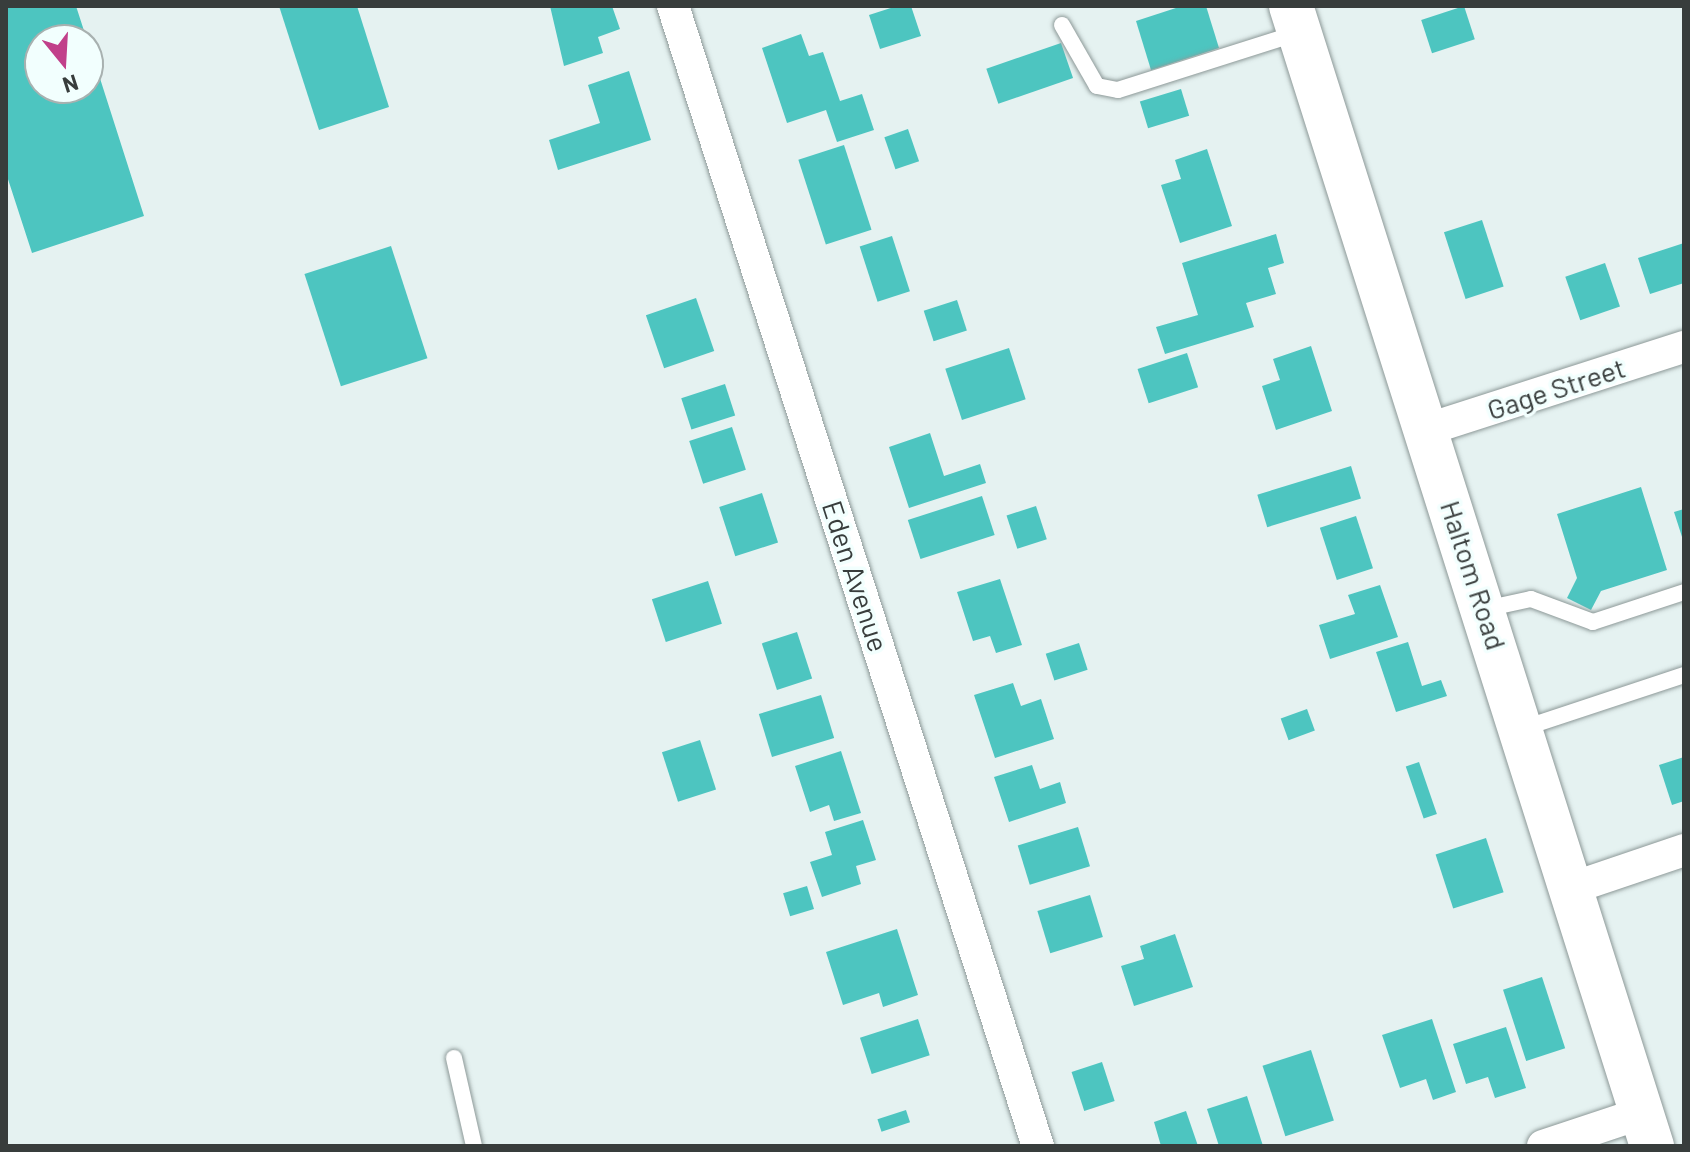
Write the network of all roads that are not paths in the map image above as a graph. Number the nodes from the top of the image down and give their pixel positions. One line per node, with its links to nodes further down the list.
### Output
1 (673, 6): 15 (street, Eden Avenue)
2 (1295, 20): 3 (lane); 5 (main road, Haltom Road)
3 (1062, 25)
4 (1684, 347): 5 (street, Gage Street)
5 (1428, 429): 7 (main road, Haltom Road)
6 (1684, 592): 7 (lane)
7 (1485, 609): 9 (main road, Haltom Road)
8 (1684, 675): 9 (lane)
9 (1524, 728): 11 (main road, Haltom Road)
10 (1684, 850): 11 (street)
11 (1575, 887): 13 (main road, Haltom Road)
12 (454, 1058): 14 (lane)
13 (1647, 1130): 16 (street)
14 (474, 1146)
15 (1038, 1146)
16 (1543, 1146)

